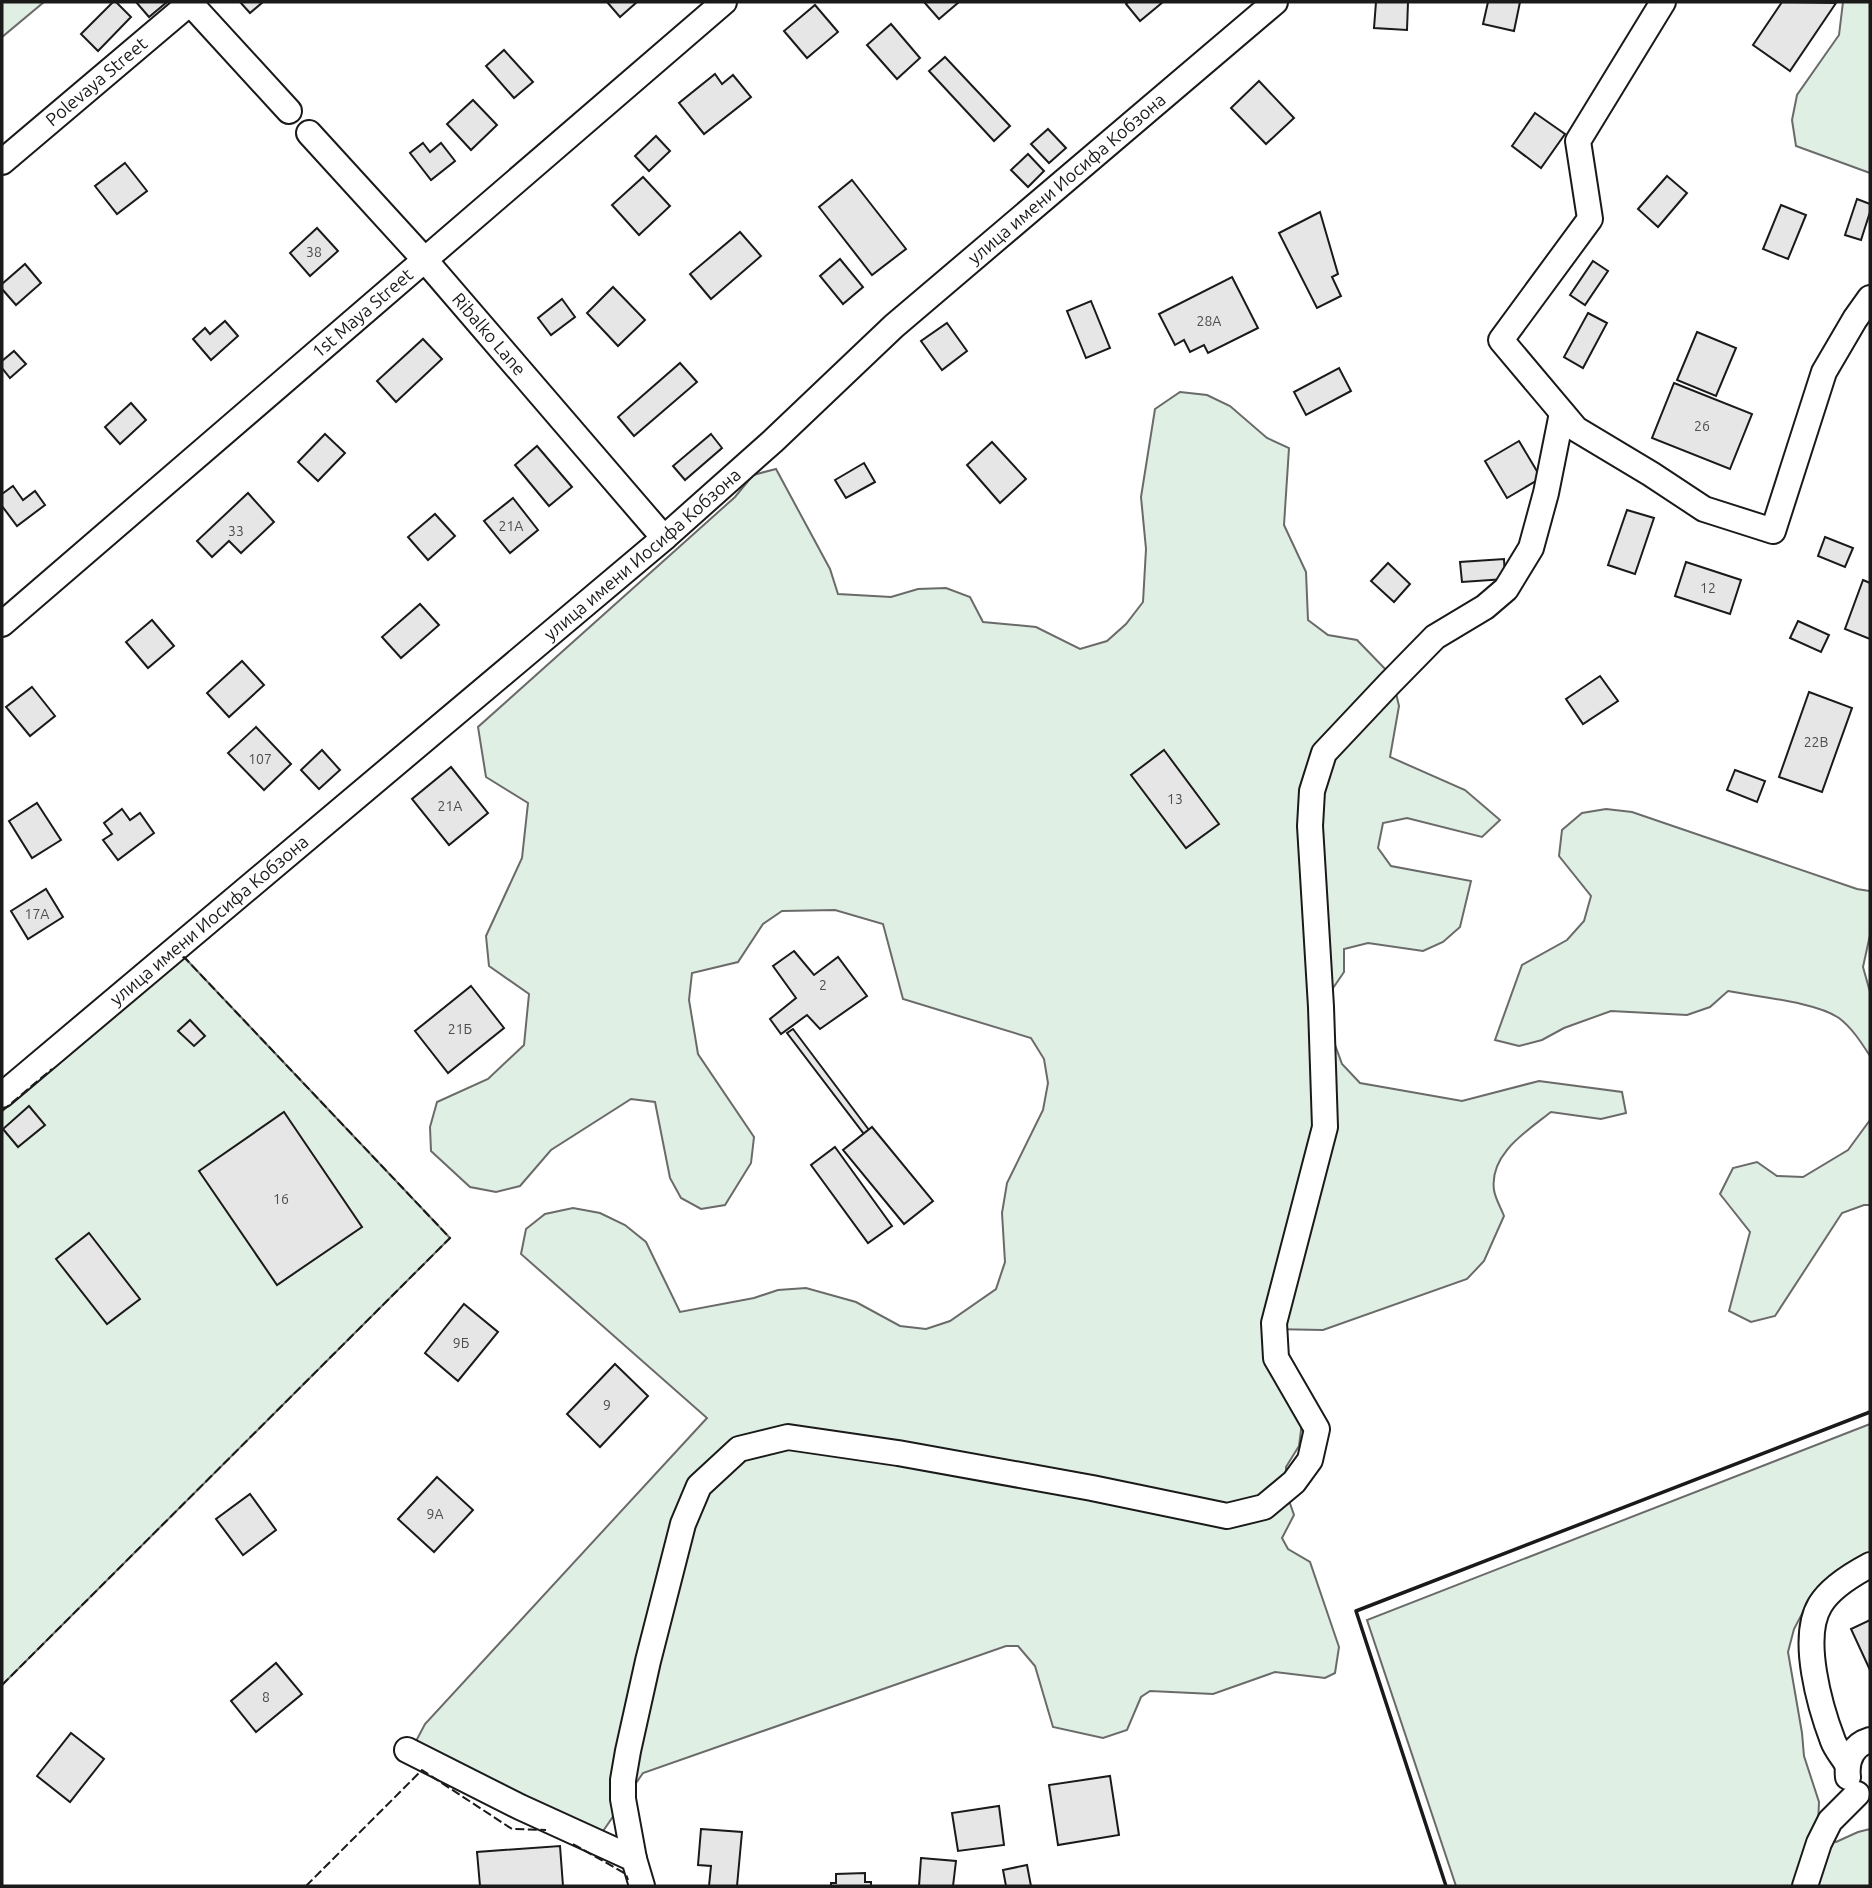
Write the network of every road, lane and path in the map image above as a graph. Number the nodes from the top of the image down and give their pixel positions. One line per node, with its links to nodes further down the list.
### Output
1 (190, 2): 5 (street); 7 (street, Polevaya Street)
2 (724, 2): 8 (street, 1st Maya Street)
3 (1275, 2): 11 (street, улица имени Иосифа Кобзона)
4 (1662, 2): 10 (street)
5 (289, 111)
6 (309, 133): 8 (street, Ribalko Lane)
7 (2, 162)
8 (424, 260): 11 (street, Ribalko Lane); 12 (street, 1st Maya Street)
9 (1870, 298): 10 (street)
10 (1562, 413): 19 (street)
11 (664, 538): 13 (street, улица имени Иосифа Кобзона)
12 (2, 624)
13 (2, 1095)
14 (1870, 1565): 17 (street)
15 (1870, 1740): 17 (street)
16 (407, 1750): 19 (street)
17 (1847, 1764): 18 (street)
18 (1863, 1798): 21 (street)
19 (634, 1859): 20 (street)
20 (642, 1886)
21 (1805, 1886)

